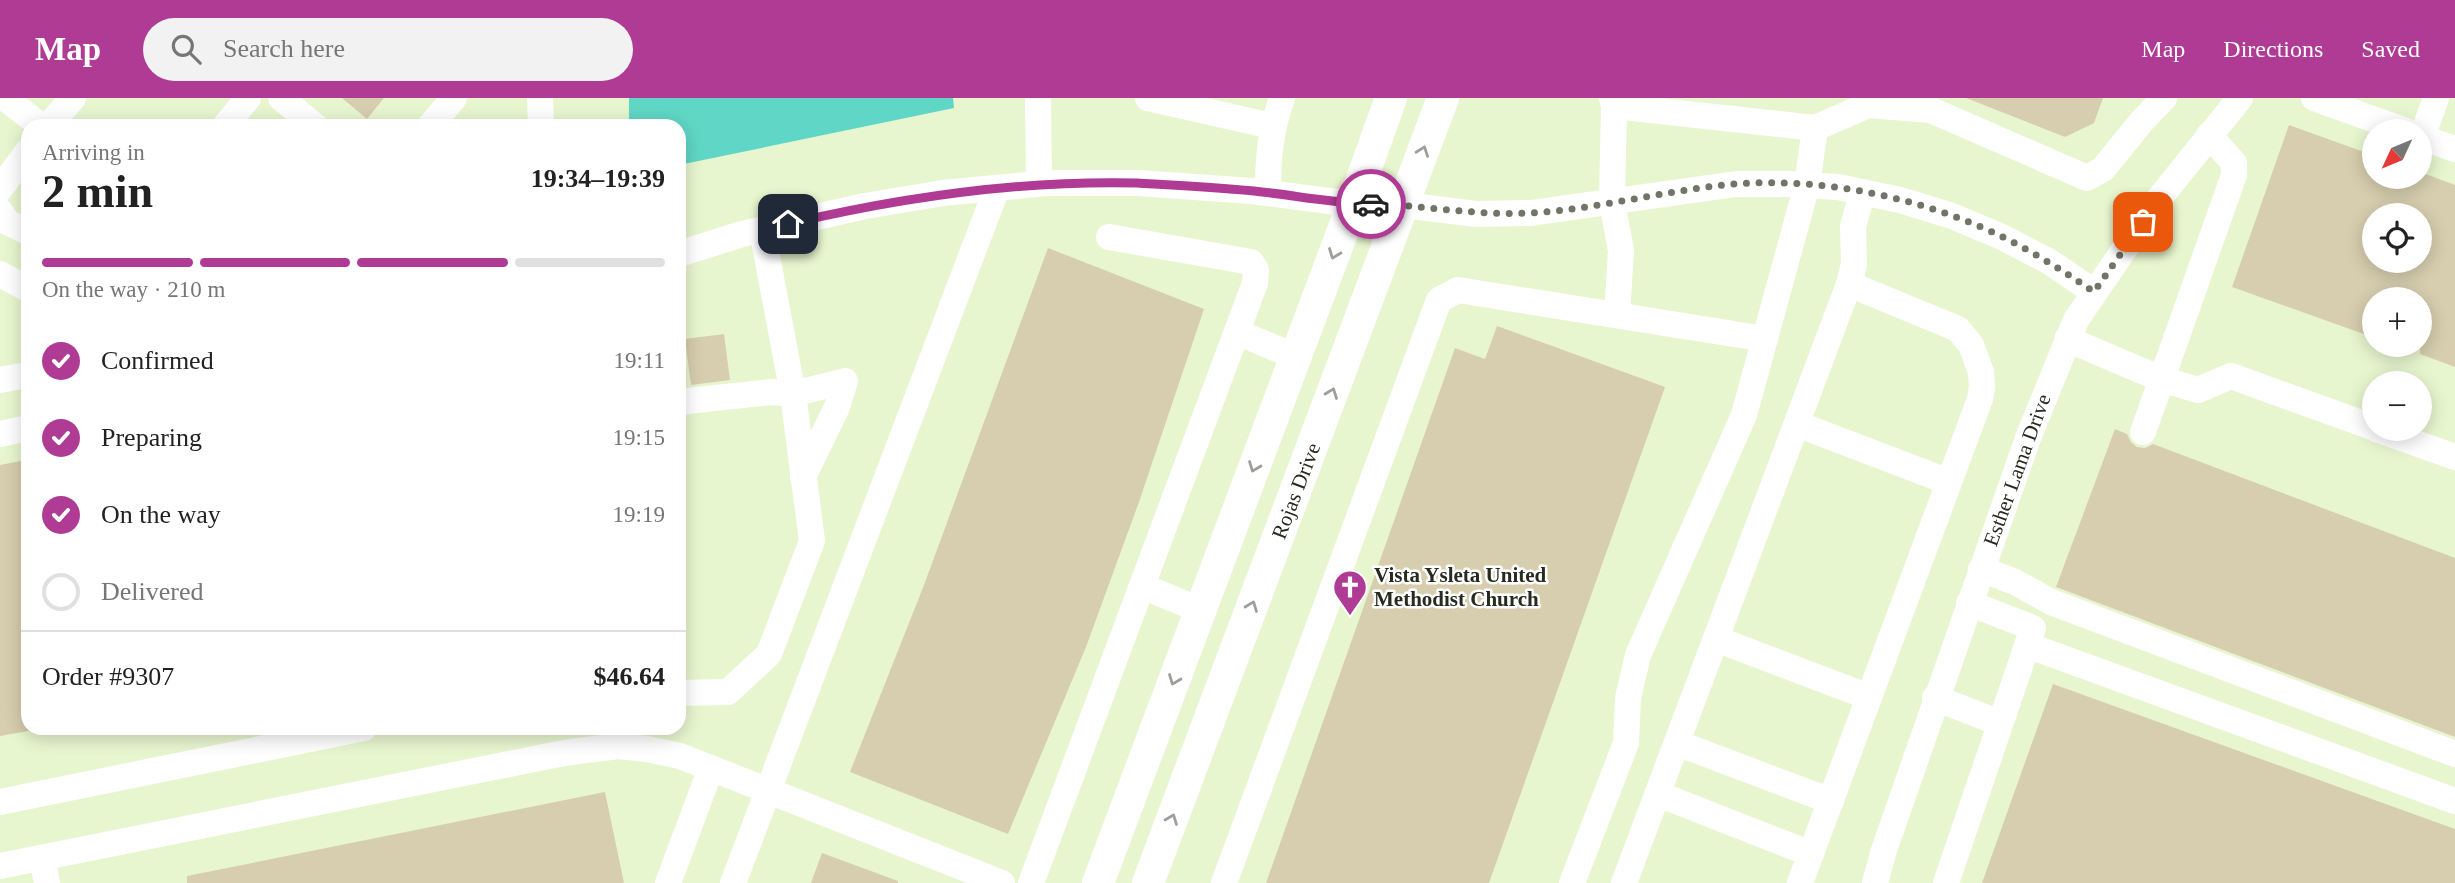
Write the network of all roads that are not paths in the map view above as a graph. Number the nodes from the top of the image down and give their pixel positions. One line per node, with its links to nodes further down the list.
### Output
1 (5, 98): 19 (street)
2 (73, 98): 20 (street)
3 (248, 98): 21 (street)
4 (281, 98): 22 (street)
5 (454, 98): 23 (street)
6 (540, 98): 24 (street)
7 (1038, 98): 33 (street)
8 (1148, 98): 27 (street)
9 (1282, 98): 27 (street)
10 (1391, 98): 40 (main road)
11 (1443, 98): 41 (main road, Rojas Drive, one-way to 11)
12 (2164, 98): 18 (street)
13 (2240, 98): 29 (street, Esther Lama Drive)
14 (2314, 98): 25 (street)
15 (1870, 101): 18 (street); 28 (street)
16 (2431, 101): 26 (street)
17 (1613, 102): 28 (street); 39 (street)
18 (2146, 110)
19 (32, 119)
20 (54, 119)
21 (231, 119)
22 (306, 119)
23 (436, 119)
24 (541, 119)
25 (2372, 119)
26 (2423, 119)
27 (1272, 126): 38 (street)
28 (1815, 128): 34 (street)
29 (2209, 135): 50 (street, Esther Lama Drive); 57 (street)
30 (2432, 141): 31 (street)
31 (2455, 149)
32 (21, 161): 36 (street)
33 (1039, 183): 35 (street); 38 (street)
34 (1807, 185): 37 (street); 39 (street); 53 (street)
35 (997, 188): 44 (street); 84 (street)
36 (0, 190)
37 (1863, 192): 48 (street); 50 (street)
38 (1268, 193): 40 (street)
39 (1612, 201): 41 (street); 51 (street)
40 (1353, 204): 41 (street); 55 (main road, one-way to 55)
41 (1403, 205): 97 (main road, Rojas Drive, one-way to 41)
42 (0, 211): 43 (street)
43 (21, 229)
44 (762, 230): 46 (street); 59 (street)
45 (1109, 237): 52 (street)
46 (686, 252)
47 (0, 274): 49 (street)
48 (1849, 284): 61 (street); 69 (street)
49 (21, 285)
50 (2094, 292): 54 (street, Esther Lama Drive)
51 (1617, 315): 53 (street); 98 (street)
52 (1237, 332): 55 (street); 71 (street)
53 (1765, 339): 99 (street)
54 (2067, 339): 57 (street); 70 (street, Esther Lama Drive)
55 (1296, 357): 73 (main road, one-way to 73)
56 (21, 376): 58 (street)
57 (2161, 379): 62 (street); 64 (street)
58 (0, 380)
59 (793, 394): 60 (street); 68 (street); 68 (street)
60 (686, 401)
61 (1797, 424): 69 (street); 74 (street)
62 (2362, 424)
63 (21, 430): 65 (street)
64 (2143, 432)
65 (0, 434)
66 (2409, 441): 67 (street)
67 (2455, 457)
68 (803, 477): 76 (street)
69 (1949, 482): 77 (street)
70 (1981, 569): 72 (street, Esther Lama Drive); 82 (street)
71 (1142, 586): 73 (street); 95 (street)
72 (1969, 603): 75 (street); 78 (street, Esther Lama Drive)
73 (1200, 610): 96 (main road, one-way to 96)
74 (1716, 639): 77 (street); 81 (street)
75 (2027, 645): 79 (street); 87 (street)
76 (686, 693)
77 (1869, 697): 86 (street)
78 (1935, 698): 79 (street); 102 (street, Esther Lama Drive)
79 (2000, 723): 103 (street)
80 (330, 735): 88 (street)
81 (1677, 743): 85 (street); 86 (street)
82 (2455, 754)
83 (711, 768): 84 (street); 91 (street); 92 (street)
84 (769, 791): 93 (street); 94 (street)
85 (1658, 794): 89 (street); 100 (street)
86 (1830, 801): 89 (street)
87 (2455, 801)
88 (0, 802)
89 (1811, 854): 101 (street)
90 (0, 866): 91 (street)
91 (45, 871)
92 (668, 883)
93 (733, 883)
94 (1002, 883)
95 (1031, 883)
96 (1098, 883)
97 (1148, 883)
98 (1224, 883)
99 (1572, 883)
100 (1624, 883)
101 (1800, 883)
102 (1875, 883)
103 (1946, 883)

